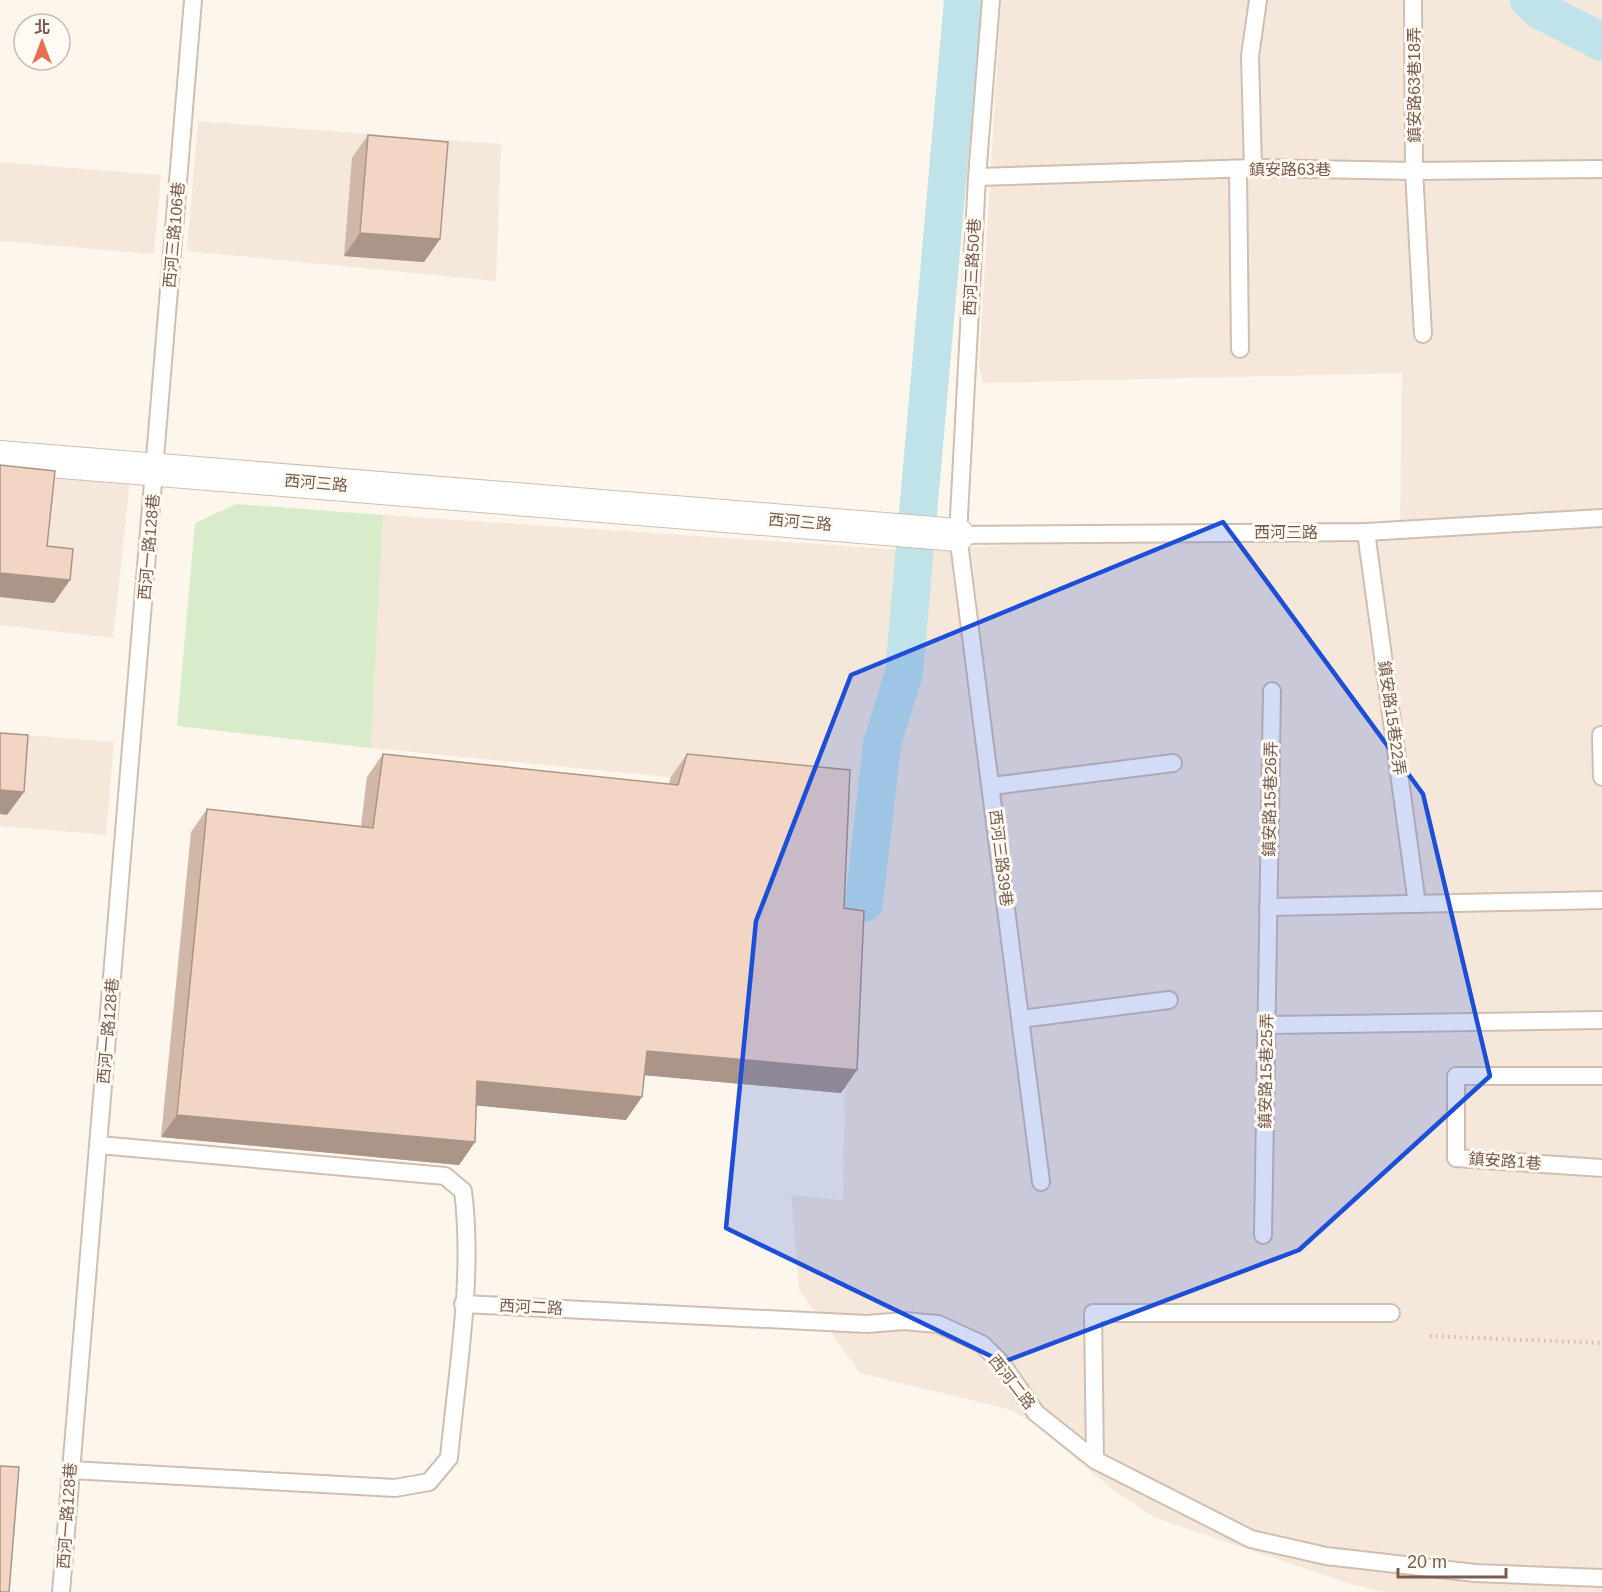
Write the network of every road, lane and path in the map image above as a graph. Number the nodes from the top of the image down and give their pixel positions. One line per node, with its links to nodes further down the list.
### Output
1 (193, 0): 12 (lane, 西河三路106巷)
2 (991, 0): 8 (lane, 西河三路50巷)
3 (1258, 0): 5 (lane)
4 (1413, 0): 7 (lane, 鎮安路63巷18弄)
5 (1245, 169): 7 (lane, 鎮安路63巷); 8 (lane, 鎮安路63巷); 10 (lane)
6 (1602, 169): 7 (lane, 鎮安路63巷)
7 (1414, 171): 9 (lane, 鎮安路63巷18弄)
8 (977, 177): 15 (lane, 西河三路50巷)
9 (1423, 334)
10 (1240, 349)
11 (0, 457): 12 (street, 西河三路)
12 (155, 471): 15 (street, 西河三路); 29 (lane, 西河一路128巷)
13 (1602, 519): 14 (lane, 西河三路)
14 (1366, 532): 15 (lane, 西河三路); 22 (lane, 鎮安路15巷22弄)
15 (958, 535): 20 (lane, 西河三路39巷)
16 (1272, 690): 23 (lane, 鎮安路15巷26弄)
17 (1601, 735): 19 (lane)
18 (1173, 763): 20 (lane)
19 (1602, 777)
20 (992, 786): 25 (lane, 西河三路39巷)
21 (1602, 900): 22 (lane)
22 (1417, 904): 23 (lane)
23 (1268, 907): 27 (lane, 鎮安路15巷25弄)
24 (1169, 1000): 25 (lane)
25 (1021, 1019): 31 (lane, 西河三路39巷)
26 (1602, 1020): 27 (lane)
27 (1267, 1024): 32 (lane, 鎮安路15巷25弄)
28 (1602, 1077): 30 (lane, 鎮安路1巷)
29 (99, 1145): 33 (lane); 38 (lane, 西河一路128巷)
30 (1602, 1168)
31 (1041, 1182)
32 (1263, 1235)
33 (463, 1304): 37 (lane, 西河二路); 38 (lane)
34 (1391, 1313): 37 (lane)
35 (1430, 1336): 36 (path)
36 (1602, 1343)
37 (1095, 1460): 39 (lane, 西河二路)
38 (71, 1470): 40 (lane, 西河一路128巷)
39 (1602, 1578)
40 (62, 1592)

